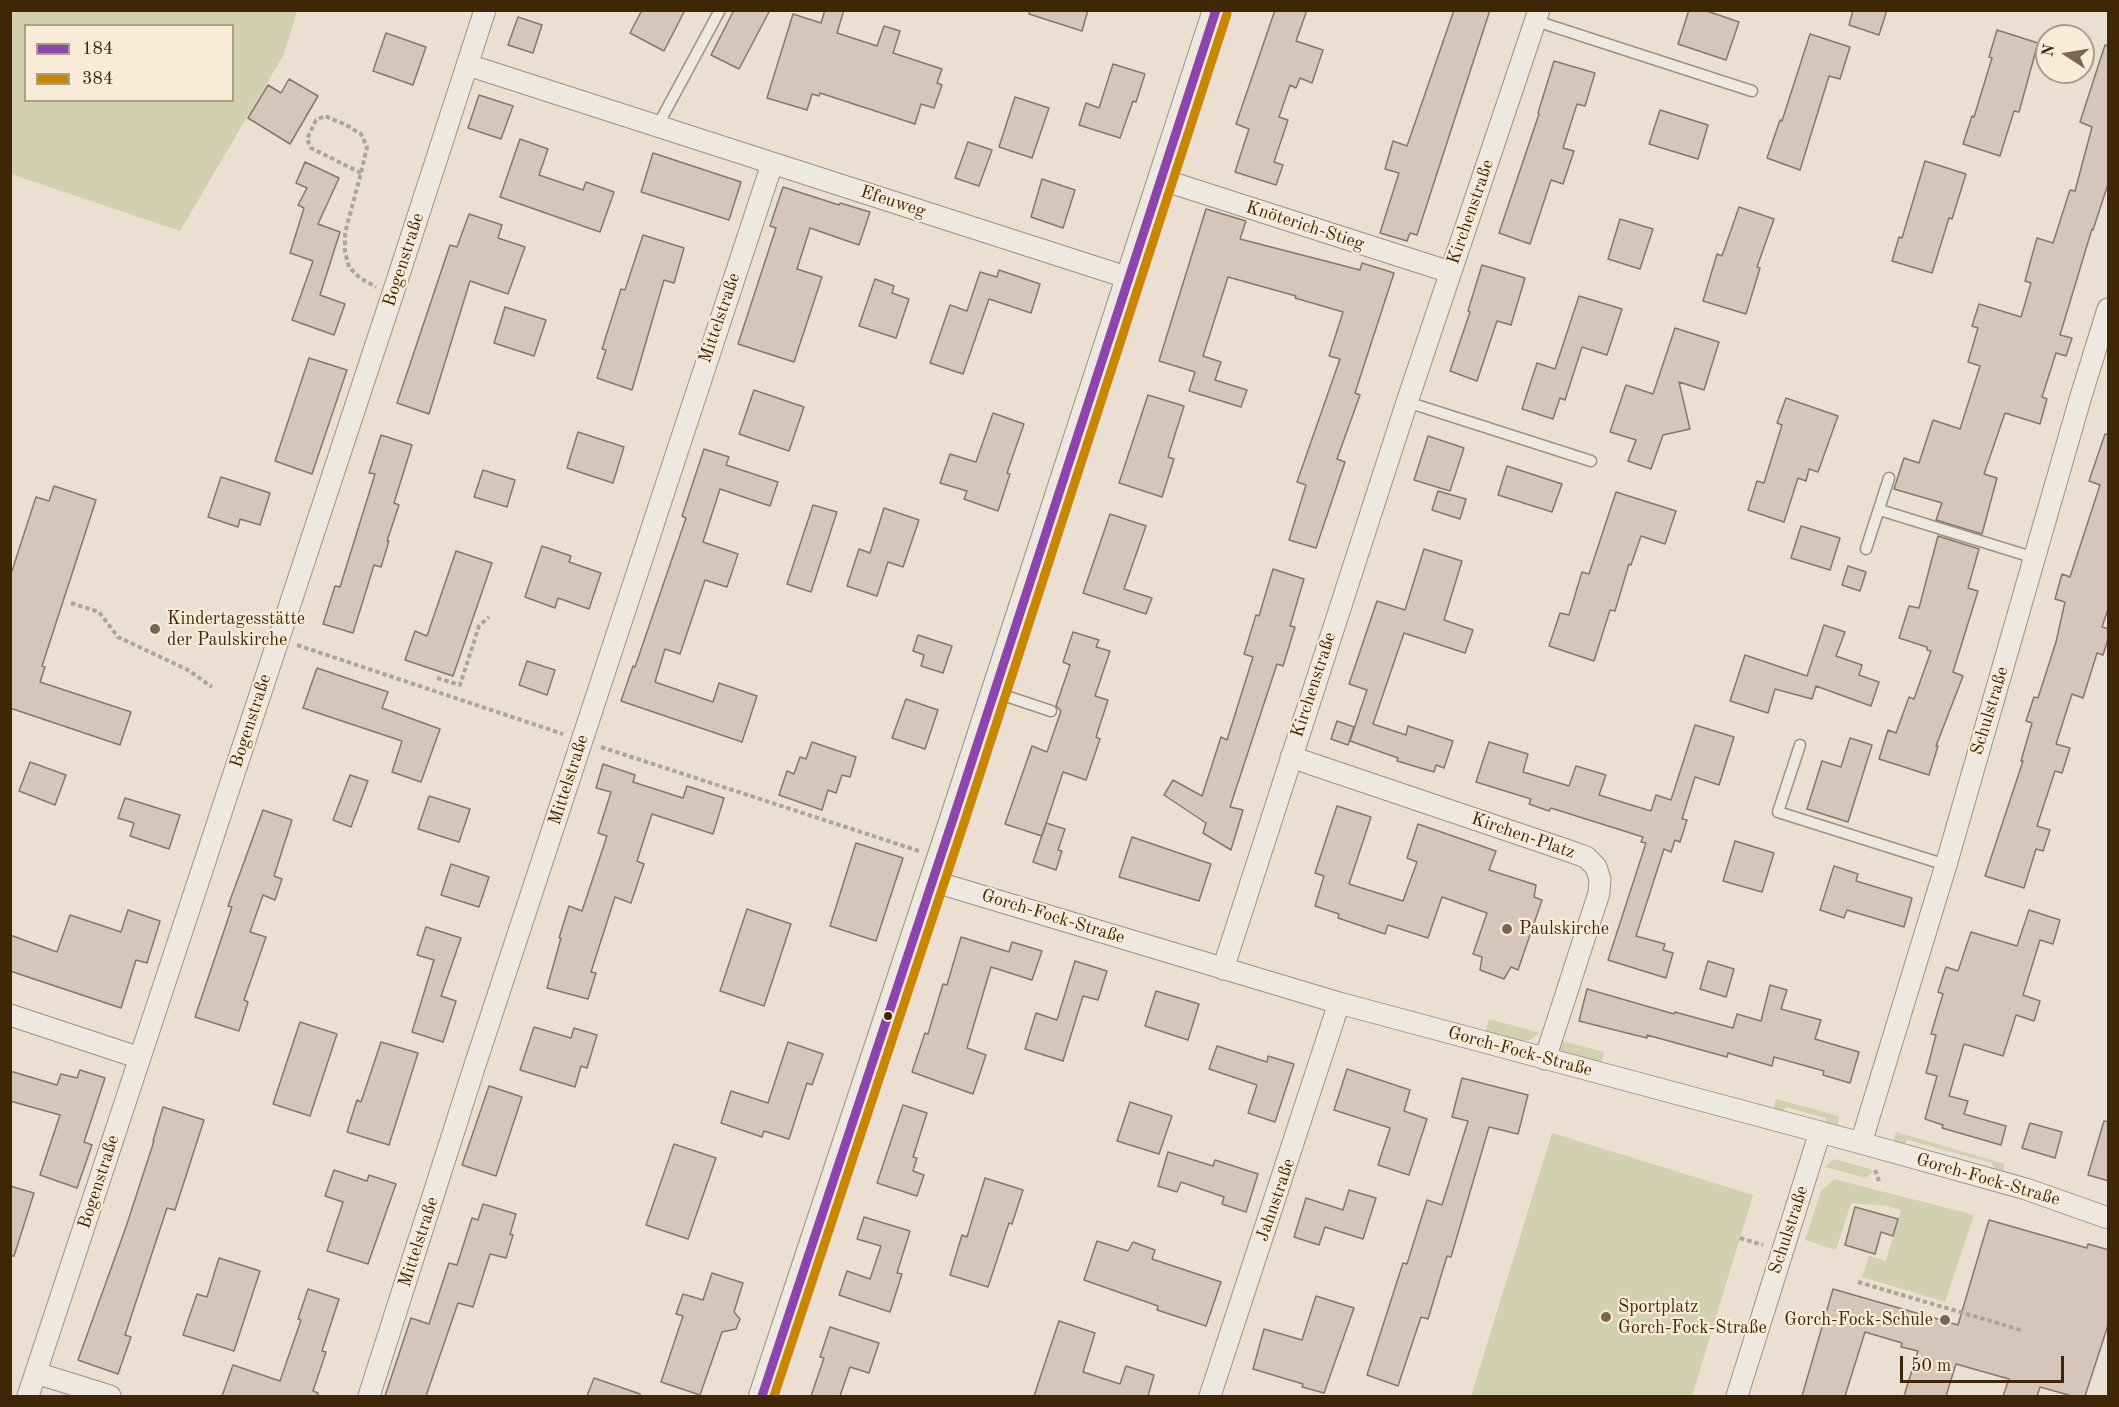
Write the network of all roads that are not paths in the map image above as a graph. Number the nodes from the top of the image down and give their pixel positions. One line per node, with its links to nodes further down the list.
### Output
1 (485, 10): 5 (street, Bogenstraße)
2 (720, 10): 7 (lane)
3 (1216, 10): 9 (street)
4 (1537, 16): 6 (lane, Kirchenstraße); 10 (street, Kirchenstraße)
5 (468, 65): 7 (street, Efeuweg); 28 (street, Bogenstraße)
6 (1752, 91)
7 (657, 127): 8 (street, Efeuweg)
8 (772, 164): 11 (street, Efeuweg); 36 (street, Mittelstraße)
9 (1160, 179): 10 (street, Knöterich-Stieg); 11 (street)
10 (1450, 272): 13 (street, Kirchenstraße)
11 (1129, 278): 19 (street)
12 (2109, 309): 18 (street, Schulstraße)
13 (1407, 402): 14 (lane); 22 (street, Kirchenstraße)
14 (1591, 462)
15 (1889, 478): 16 (lane)
16 (1880, 510): 17 (lane); 18 (lane)
17 (1866, 549)
18 (2035, 558): 23 (street, Schulstraße)
19 (994, 692): 20 (lane); 24 (street)
20 (1051, 711)
21 (1800, 745): 23 (lane)
22 (1291, 757): 25 (street, Kirchenstraße); 29 (street, Kirchen-Platz)
23 (1946, 865): 31 (street, Schulstraße)
24 (932, 881): 25 (street, Gorch-Fock-Straße); 37 (street)
25 (1223, 969): 26 (street, Gorch-Fock-Straße)
26 (1340, 1004): 29 (street, Gorch-Fock-Straße); 38 (street, Jahnstraße)
27 (10, 1015): 28 (street)
28 (140, 1058): 33 (street, Bogenstraße)
29 (1545, 1059): 30 (street, Gorch-Fock-Straße)
30 (1820, 1132): 31 (street, Gorch-Fock-Straße); 39 (street, Schulstraße)
31 (1862, 1143): 32 (street, Gorch-Fock-Straße)
32 (2109, 1218)
33 (36, 1373): 34 (street, Bogenstraße); 35 (street)
34 (27, 1396)
35 (110, 1396)
36 (369, 1396)
37 (762, 1396)
38 (1210, 1396)
39 (1737, 1396)

